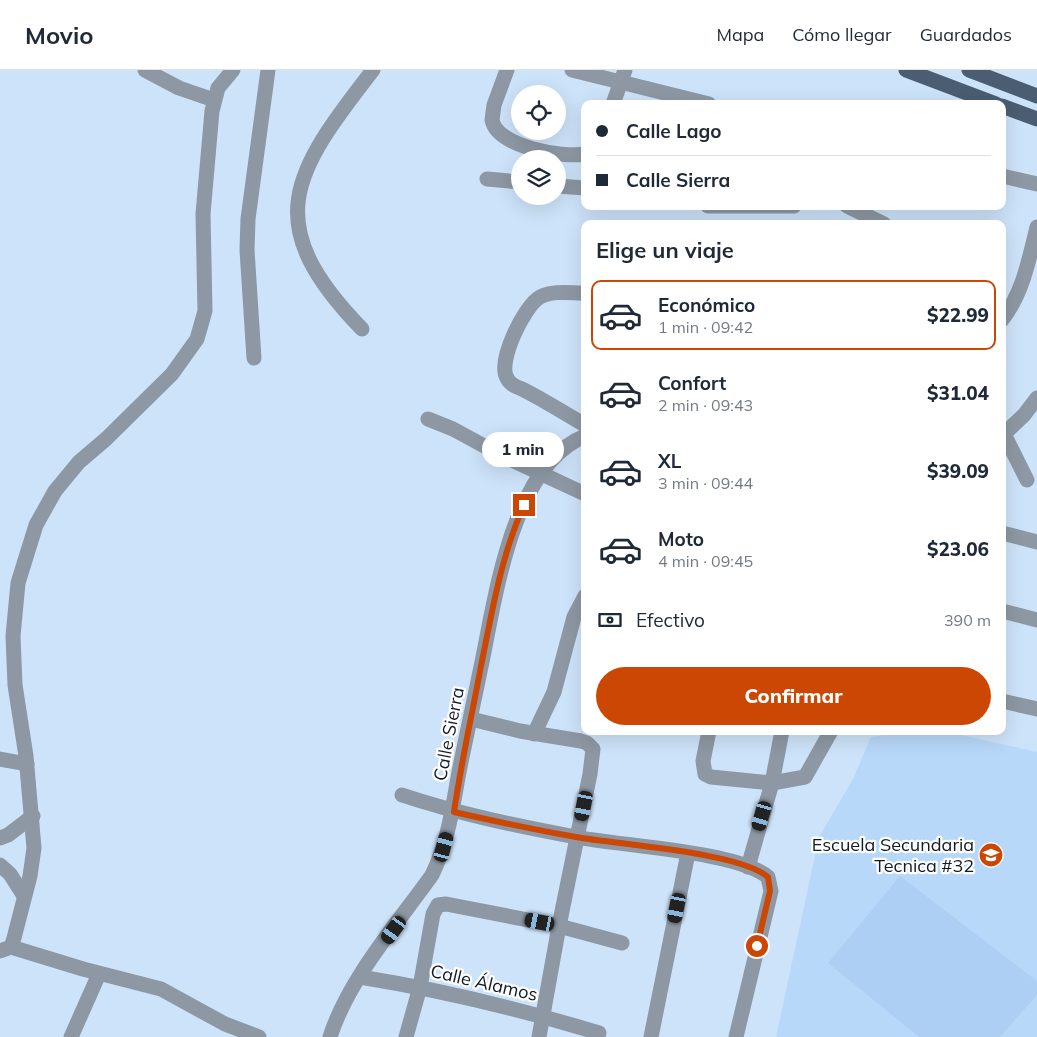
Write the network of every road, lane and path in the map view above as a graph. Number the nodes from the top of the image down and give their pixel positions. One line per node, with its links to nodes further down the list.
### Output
1 (145, 70): 11 (street)
2 (233, 70): 11 (street)
3 (268, 70): 30 (street)
4 (373, 70): 29 (street)
5 (507, 70): 17 (street)
6 (572, 70): 9 (street)
7 (906, 70): 14 (main road)
8 (969, 70): 10 (main road)
9 (622, 76): 12 (street); 13 (street)
10 (1037, 96)
11 (214, 100): 45 (street)
12 (614, 100)
13 (697, 100)
14 (985, 100)
15 (1006, 107): 16 (main road)
16 (1037, 119)
17 (581, 154)
18 (1006, 177): 21 (street)
19 (487, 179): 20 (street)
20 (511, 181)
21 (1037, 184)
22 (566, 187): 23 (street)
23 (581, 188)
24 (855, 210): 25 (street)
25 (876, 220)
26 (1037, 227): 28 (street)
27 (581, 293): 33 (street)
28 (1008, 303)
29 (362, 330)
30 (254, 358)
31 (1037, 398): 34 (street)
32 (428, 419): 37 (street)
33 (581, 422)
34 (1006, 432)
35 (581, 438): 37 (street, Calle Sierra)
36 (1006, 441): 38 (street)
37 (541, 473): 39 (street); 49 (street, Calle Sierra)
38 (1027, 480)
39 (581, 492)
40 (1006, 534): 41 (street)
41 (1037, 542)
42 (581, 604): 50 (street)
43 (1006, 612): 44 (street)
44 (1037, 620)
45 (7, 664): 46 (street)
46 (7, 681): 55 (street)
47 (1006, 702): 48 (street)
48 (1037, 709)
49 (471, 719): 50 (street); 58 (street, Calle Sierra)
50 (534, 734): 61 (street)
51 (708, 735): 56 (street)
52 (781, 735): 56 (street)
53 (829, 735): 56 (street)
54 (0, 759): 55 (street)
55 (27, 764): 59 (street)
56 (772, 783): 64 (street)
57 (402, 795): 58 (street)
58 (454, 812): 61 (street); 70 (street, Calle Sierra)
59 (33, 816): 60 (street); 65 (street)
60 (0, 838)
61 (578, 838): 62 (street); 66 (street)
62 (688, 853): 64 (street); 79 (street)
63 (0, 865): 65 (street)
64 (748, 867): 80 (street)
65 (24, 896): 68 (street)
66 (559, 926): 67 (street); 71 (street); 72 (street)
67 (622, 943)
68 (5, 949): 69 (street)
69 (99, 974): 74 (street); 75 (street)
70 (360, 977): 71 (street, Calle Álamos); 76 (street, Calle Sierra)
71 (420, 987): 72 (street, Calle Álamos); 77 (street)
72 (544, 1016): 73 (street, Calle Álamos); 78 (street)
73 (599, 1033)
74 (72, 1037)
75 (259, 1037)
76 (330, 1037)
77 (406, 1037)
78 (539, 1037)
79 (651, 1037)
80 (736, 1037)

